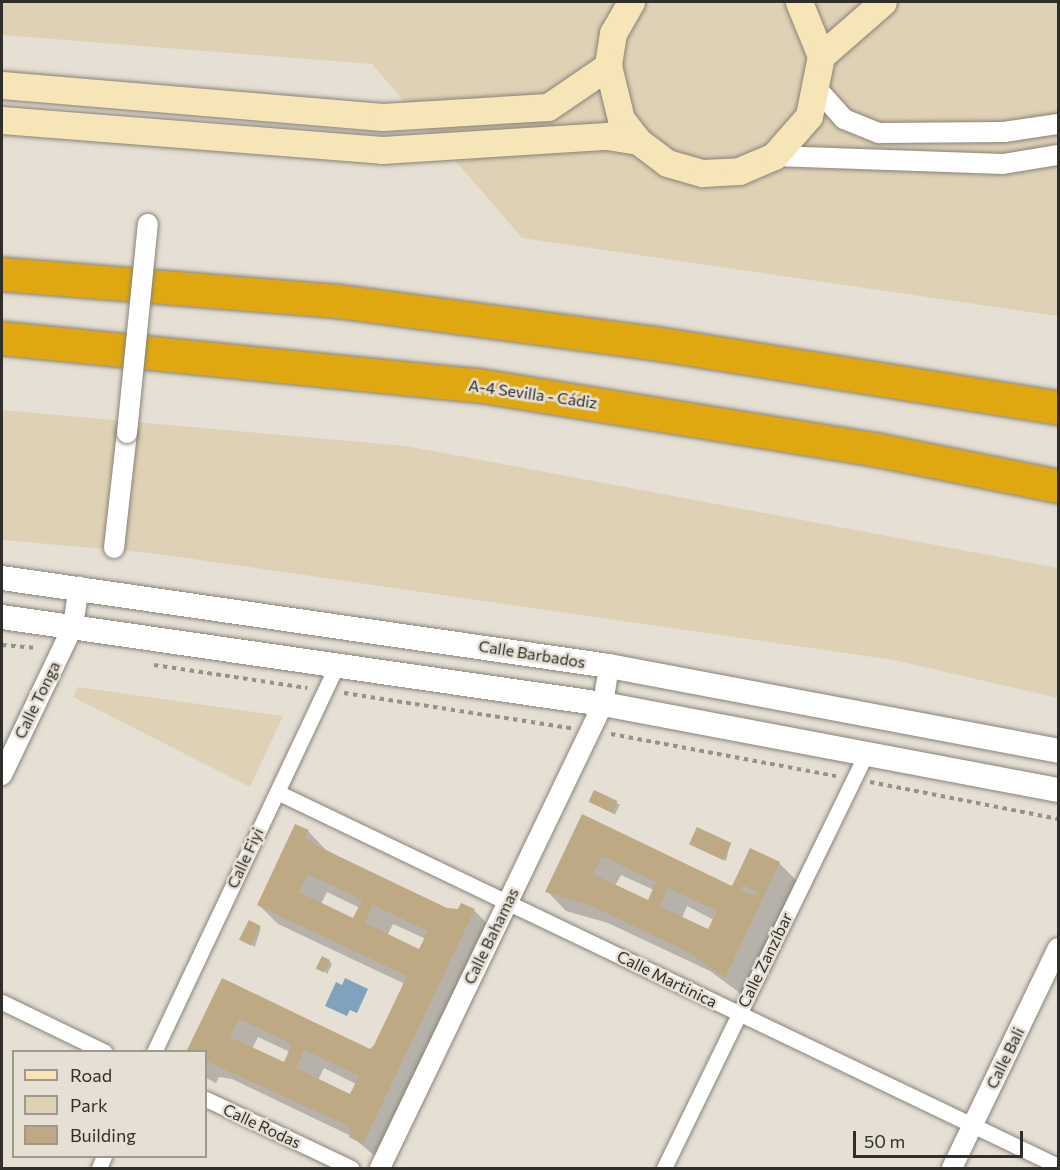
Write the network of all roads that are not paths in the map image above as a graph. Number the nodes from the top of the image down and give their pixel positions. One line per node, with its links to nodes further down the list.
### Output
1 (631, 2): 5 (main road)
2 (799, 2): 4 (main road)
3 (883, 2): 4 (main road)
4 (821, 56): 7 (main road)
5 (608, 66): 6 (main road); 10 (main road)
6 (2, 85)
7 (818, 90): 9 (street); 12 (main road)
8 (2, 120): 10 (main road)
9 (1059, 124)
10 (638, 141): 12 (main road)
11 (1059, 155): 12 (street)
12 (774, 156)
13 (148, 224): 18 (street, bridge)
14 (2, 274): 16 (highway)
15 (2, 338): 17 (highway, A-4 Sevilla - Cádiz)
16 (1059, 408)
17 (1059, 486)
18 (114, 548)
19 (2, 578): 20 (street, Calle Barbados)
20 (79, 585): 22 (street, Calle Tonga); 24 (street, Calle Barbados)
21 (2, 617): 22 (street)
22 (73, 626): 23 (street); 28 (street, Calle Tonga)
23 (337, 664): 25 (street); 30 (street, Calle Fiyi)
24 (609, 666): 25 (street, Calle Bahamas); 27 (street, Calle Barbados)
25 (603, 704): 26 (street); 31 (street, Calle Bahamas)
26 (867, 751): 29 (street); 34 (street, Calle Zanzíbar)
27 (1059, 751)
28 (2, 775)
29 (1059, 790)
30 (277, 792): 31 (street, Calle Martinica); 36 (street, Calle Fiyi)
31 (508, 903): 34 (street, Calle Martinica); 41 (street, Calle Bahamas)
32 (1059, 948): 38 (street, Calle Bali)
33 (2, 1002): 35 (street)
34 (739, 1013): 38 (street, Calle Martinica); 42 (street, Calle Zanzíbar)
35 (101, 1050)
36 (155, 1050)
37 (207, 1099): 40 (street, Calle Rodas)
38 (973, 1125): 39 (street, Calle Martinica); 43 (street, Calle Bali)
39 (1059, 1166)
40 (351, 1168)
41 (380, 1168)
42 (664, 1168)
43 (952, 1168)

